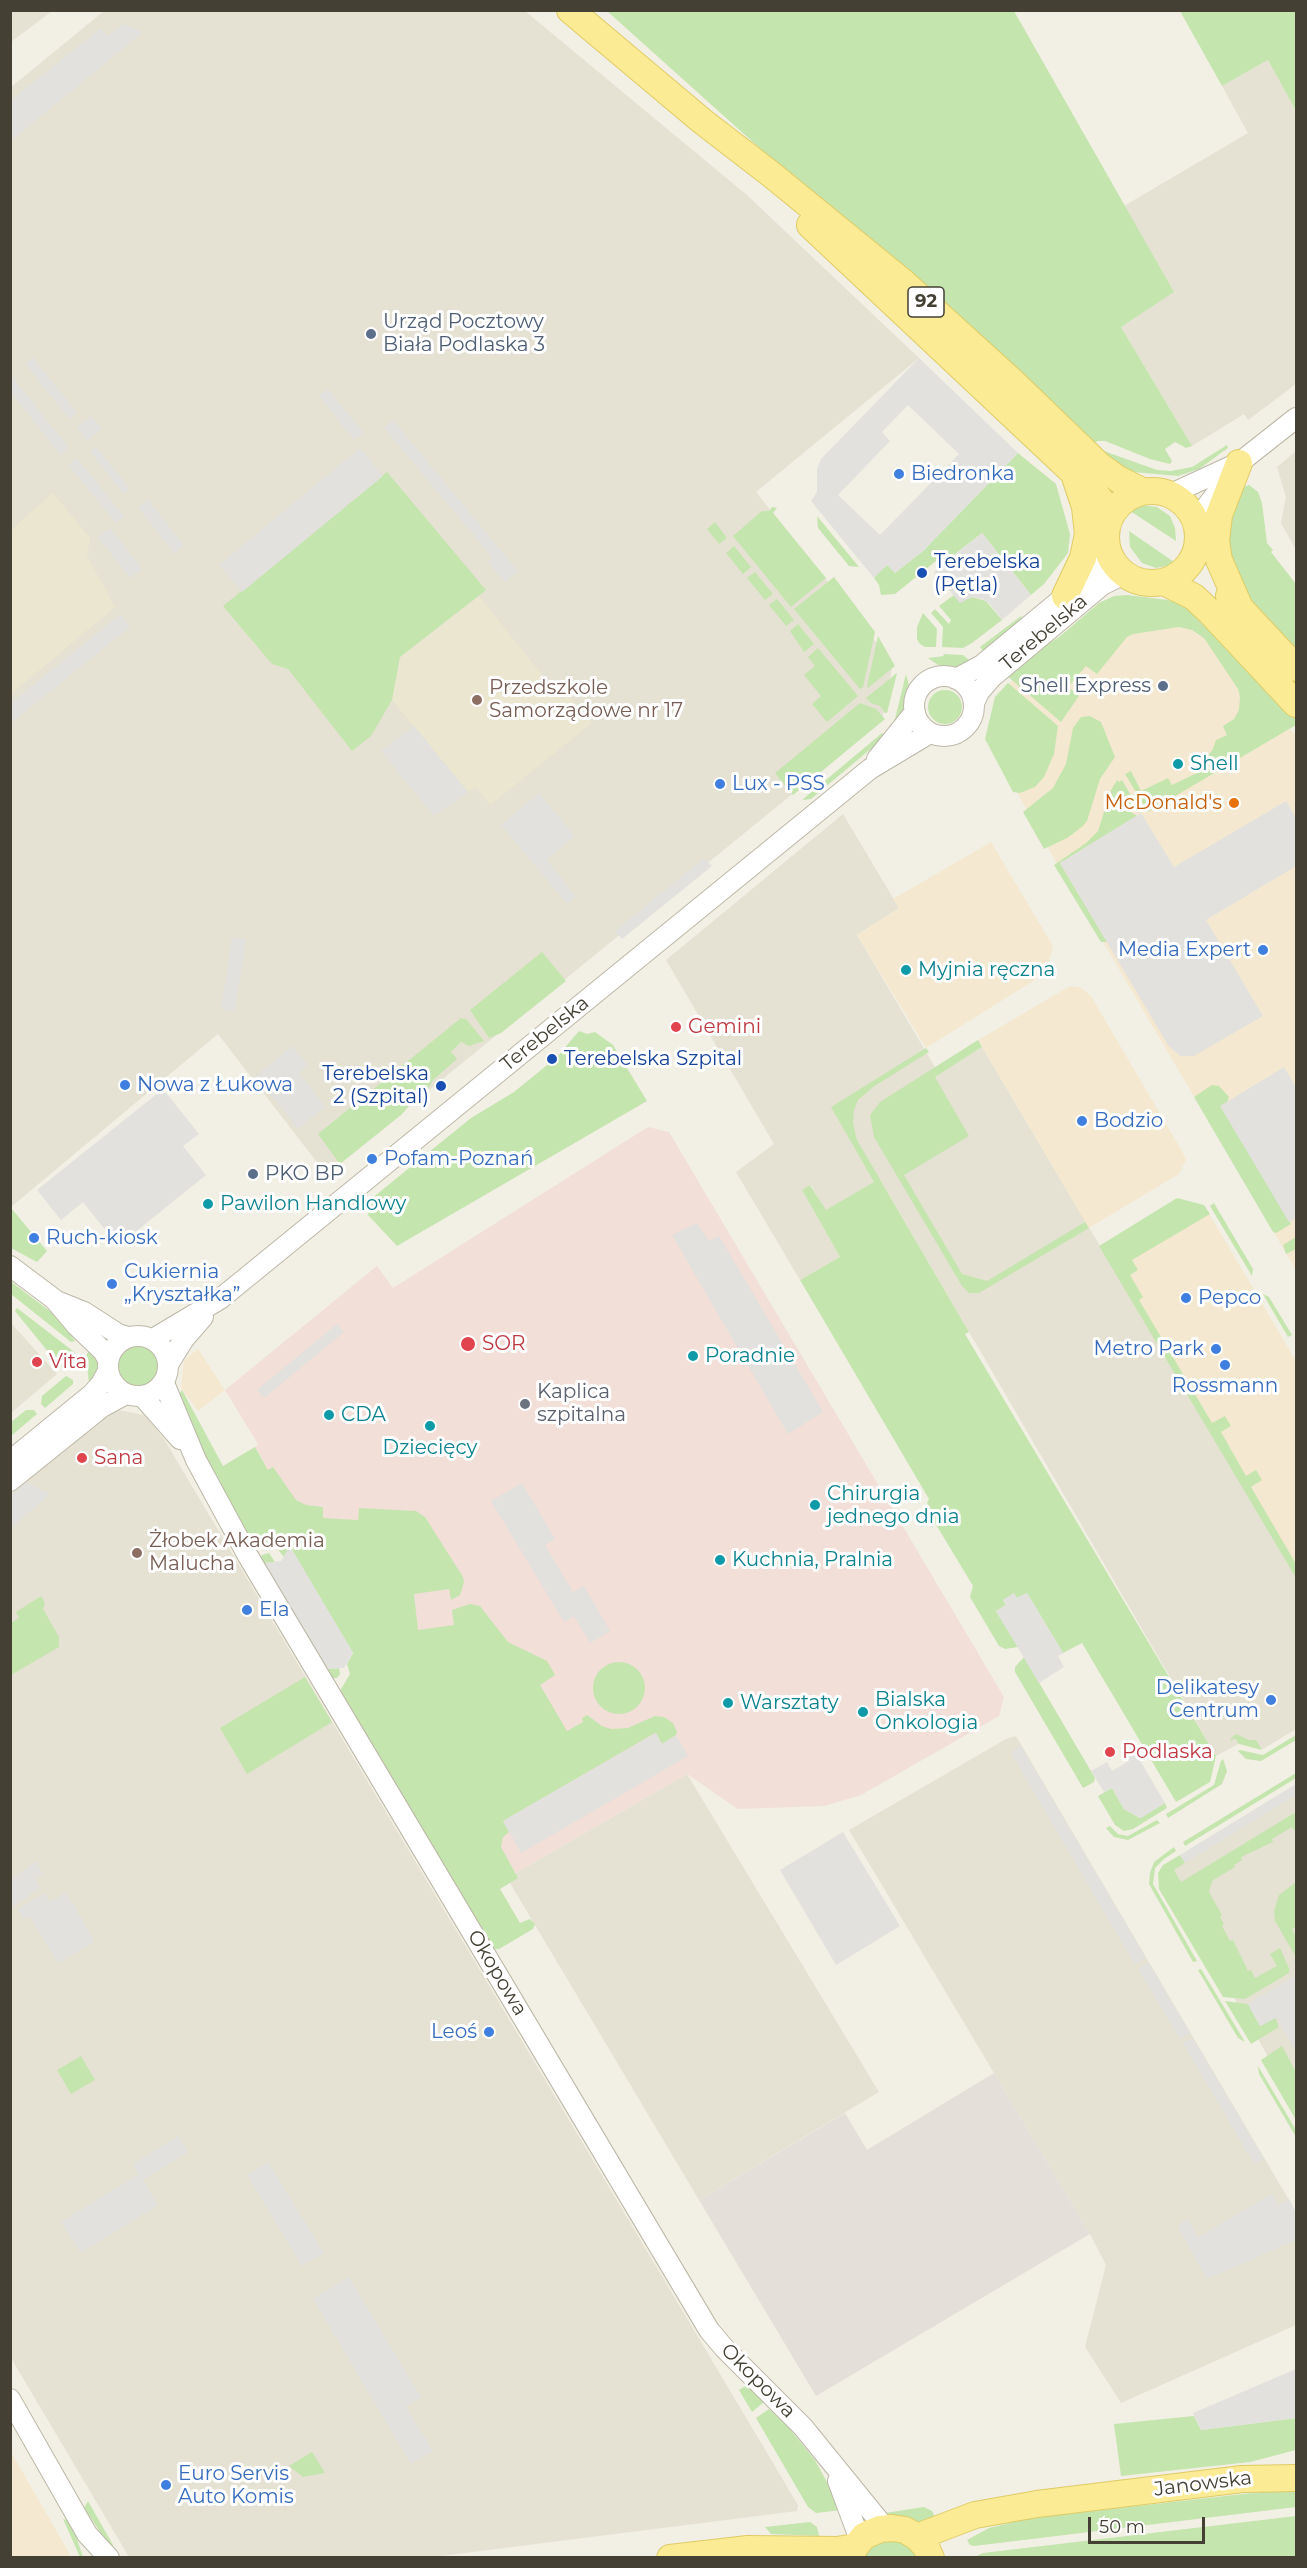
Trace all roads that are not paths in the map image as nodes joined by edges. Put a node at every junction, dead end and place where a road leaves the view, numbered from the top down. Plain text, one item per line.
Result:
1 (570, 10) edge
2 (702, 121) junction
3 (1296, 418) edge
4 (1239, 463) junction
5 (1074, 474) junction
6 (1142, 491) junction
7 (1171, 494) junction
8 (1112, 514) junction
9 (1195, 522) junction
10 (1195, 556) junction
11 (1117, 564) junction
12 (1166, 582) junction
13 (1065, 596) junction
14 (1240, 608) junction
15 (1296, 668) edge
16 (956, 679) junction
17 (974, 703) junction
18 (1296, 704) edge
19 (915, 712) junction
20 (930, 733) junction
21 (870, 769) junction
22 (10, 1266) edge
23 (54, 1299) junction
24 (220, 1299) junction
25 (129, 1337) junction
26 (153, 1339) junction
27 (169, 1363) junction
28 (108, 1365) junction
29 (164, 1383) junction
30 (134, 1395) junction
31 (196, 1460) junction
32 (10, 1461) edge
33 (10, 1481) edge
34 (10, 2399) edge
35 (830, 2462) junction
36 (1296, 2469) edge
37 (1264, 2477) junction
38 (1296, 2478) edge
39 (885, 2528) junction
40 (87, 2534) junction
41 (855, 2548) edge
42 (927, 2551) edge
43 (784, 2554) edge
44 (92, 2558) edge
45 (109, 2558) edge
46 (670, 2558) edge

1 - 2 main road, 92
2 - 5 main road, 92
2 - 6 main road, 92
3 - 4 street
4 - 7 street
4 - 9 street
4 - 14 main road
5 - 8 main road, 92
5 - 13 main road
6 - 7 main road, 92
6 - 8 main road
7 - 9 main road
8 - 11 main road
9 - 10 main road
10 - 12 main road
10 - 14 main road
11 - 12 main road
11 - 13 street, Terebelska
11 - 17 street, Terebelska
12 - 18 main road
13 - 16 street, Terebelska
14 - 15 main road
16 - 17 street
16 - 19 street
17 - 20 street
19 - 20 street
19 - 21 street, Terebelska
20 - 21 street, Terebelska
21 - 24 street, Terebelska
22 - 23 street
23 - 25 street
23 - 28 street
24 - 26 street, Terebelska
24 - 27 street, Terebelska
25 - 26 street
25 - 28 street
26 - 27 street
27 - 29 street
28 - 30 street
28 - 32 street
29 - 30 street
29 - 31 street, Okopowa
30 - 31 street, Okopowa
30 - 33 street
31 - 35 street, Okopowa
34 - 40 street
35 - 39 street, Okopowa
35 - 41 street, Okopowa
36 - 37 main road, Janowska
37 - 38 main road, Janowska
37 - 42 main road, Janowska
39 - 41 main road
39 - 42 main road
40 - 44 street
40 - 45 street
41 - 43 main road
43 - 46 main road

